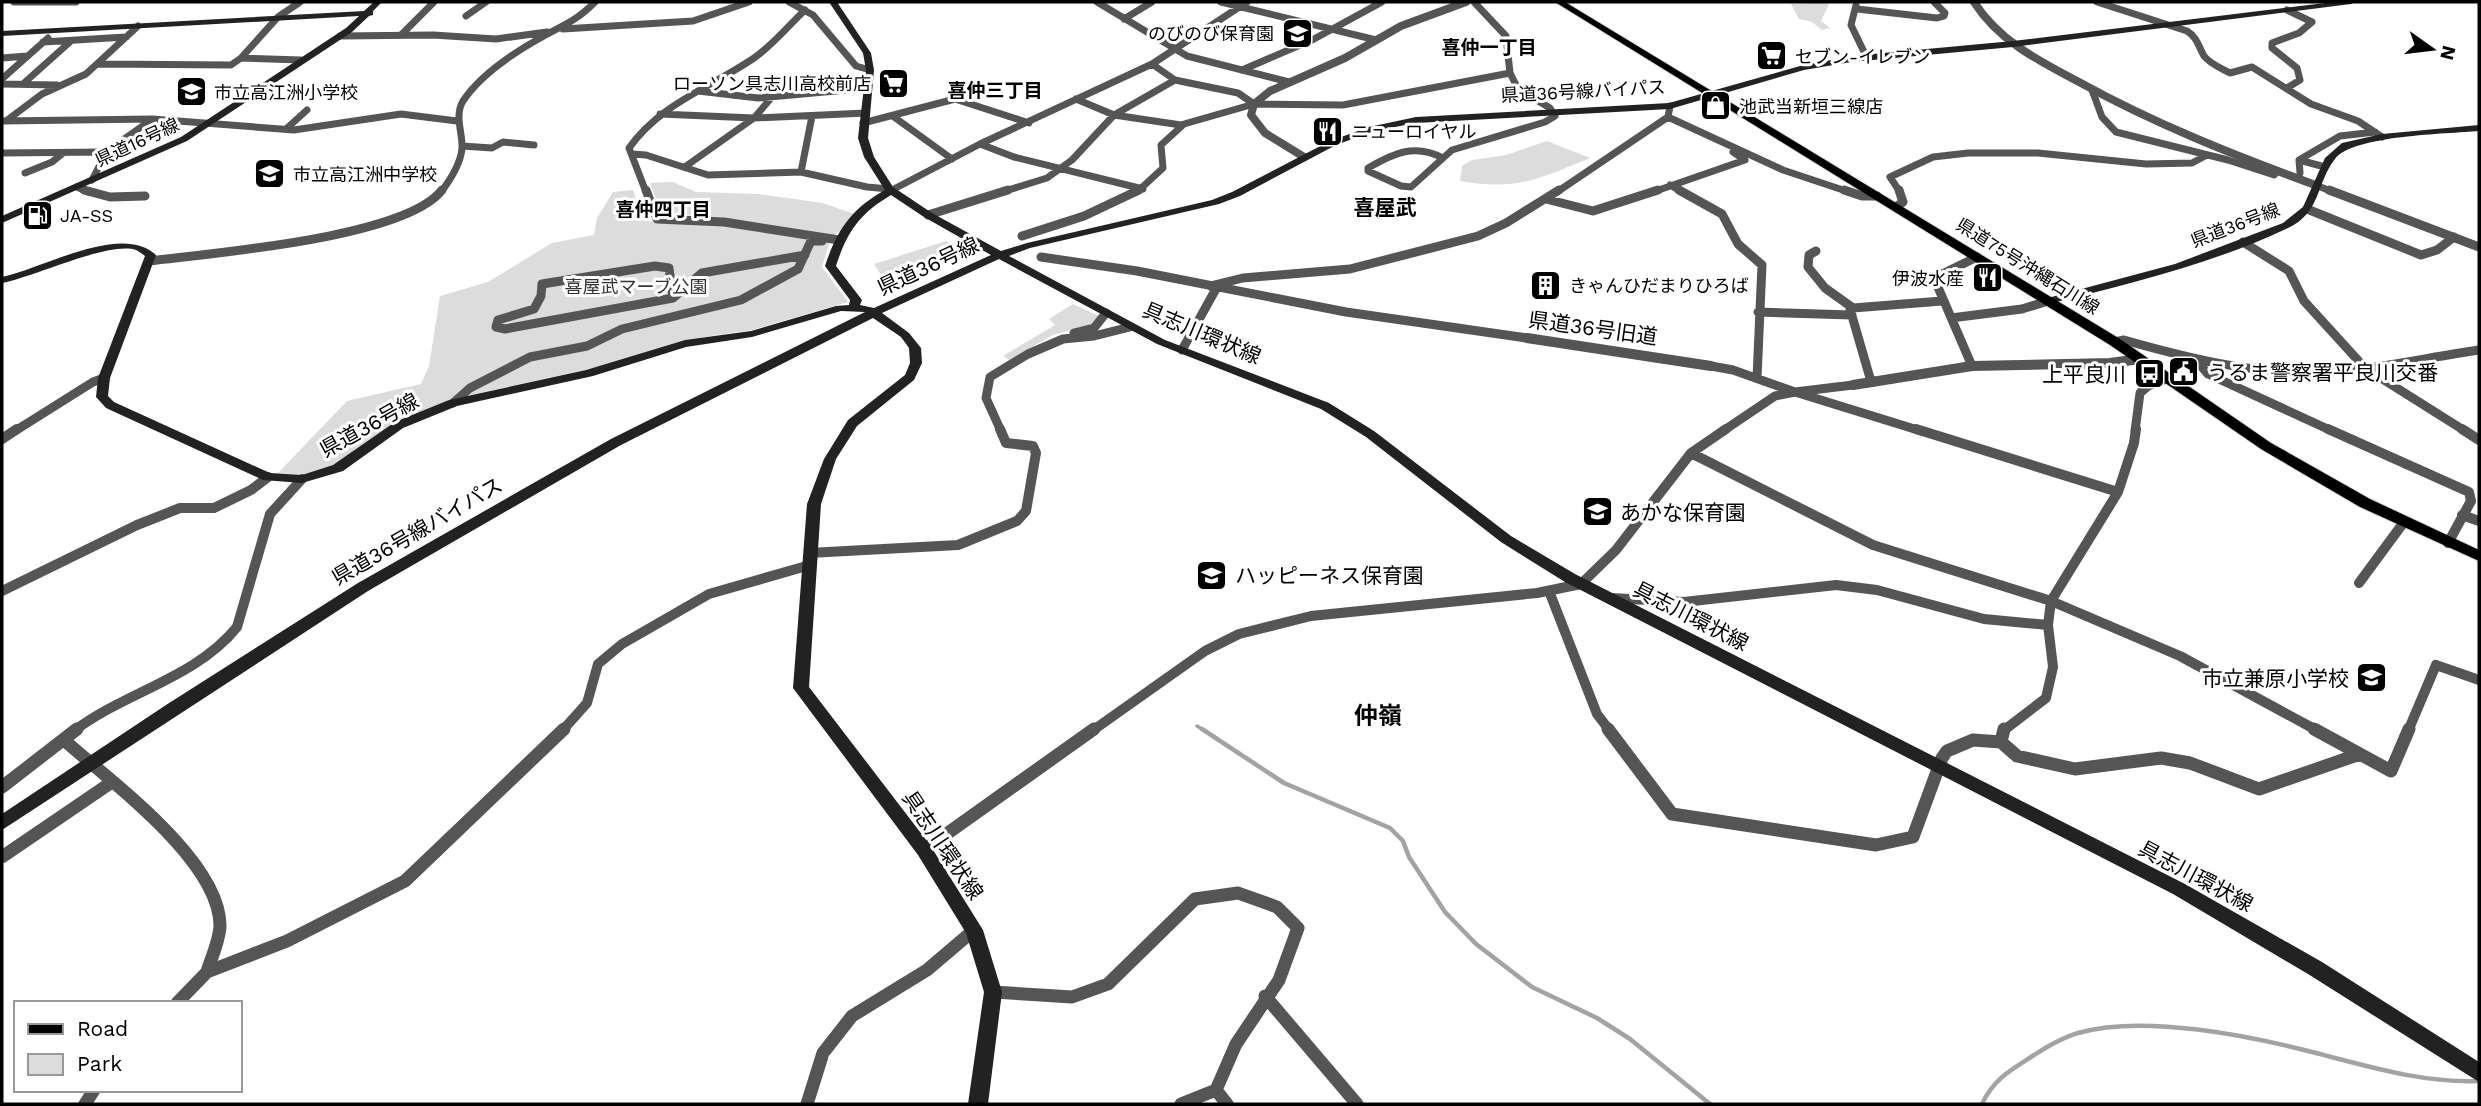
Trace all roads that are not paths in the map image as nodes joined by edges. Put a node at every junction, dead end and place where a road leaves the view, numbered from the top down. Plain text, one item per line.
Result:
1 (14, 2) edge
2 (76, 2) edge
3 (300, 2) edge
4 (378, 2) edge
5 (434, 2) edge
6 (486, 2) edge
7 (595, 2) edge
8 (749, 2) edge
9 (789, 2) edge
10 (833, 2) edge
11 (1097, 2) edge
12 (1152, 2) edge
13 (1221, 2) edge
14 (1382, 2) edge
15 (1466, 2) edge
16 (1474, 2) edge
17 (1559, 2) edge
18 (1934, 2) edge
19 (1974, 2) edge
20 (2098, 2) edge
21 (2351, 2) edge
22 (1244, 4) edge
23 (1856, 5) edge
24 (804, 9) junction
25 (2287, 10) junction
26 (370, 13) junction
27 (466, 16) dead end
28 (278, 17) junction
29 (1124, 19) junction
30 (2168, 25) junction
31 (138, 26) junction
32 (59, 30) junction
33 (1335, 30) junction
34 (554, 31) junction
35 (2, 33) edge
36 (340, 36) junction
37 (401, 36) junction
38 (126, 37) junction
39 (1376, 40) junction
40 (71, 41) junction
41 (43, 42) junction
42 (2013, 44) junction
43 (1177, 50) junction
44 (27, 57) junction
45 (2, 58) edge
46 (241, 58) junction
47 (1867, 58) junction
48 (301, 60) junction
49 (98, 64) junction
50 (1152, 64) junction
51 (870, 70) junction
52 (1242, 70) junction
53 (1510, 73) junction
54 (1175, 80) junction
55 (2, 82) edge
56 (1289, 82) junction
57 (24, 83) junction
58 (57, 85) junction
59 (868, 88) junction
60 (2287, 88) junction
61 (2092, 90) junction
62 (698, 91) junction
63 (1712, 95) junction
64 (772, 97) junction
65 (1076, 99) junction
66 (1254, 104) junction
67 (307, 110) dead end
68 (1669, 111) junction
69 (1555, 113) junction
70 (660, 114) junction
71 (1114, 115) junction
72 (812, 116) junction
73 (894, 117) junction
74 (754, 118) junction
75 (865, 118) junction
76 (152, 119) junction
77 (4, 121) edge
78 (457, 121) junction
79 (207, 123) junction
80 (1029, 123) junction
81 (1181, 125) junction
82 (2479, 128) edge
83 (285, 130) junction
84 (2378, 135) junction
85 (980, 144) junction
86 (534, 145) dead end
87 (462, 146) junction
88 (1738, 150) junction
89 (104, 152) junction
90 (2, 153) edge
91 (63, 153) junction
92 (632, 155) junction
93 (2207, 155) junction
94 (1304, 158) junction
95 (1443, 158) junction
96 (952, 159) junction
97 (2299, 160) junction
98 (686, 166) junction
99 (2325, 167) junction
100 (1061, 169) junction
101 (801, 172) junction
102 (2277, 172) junction
103 (25, 173) dead end
104 (2300, 173) dead end
105 (92, 180) junction
106 (1670, 185) junction
107 (2318, 186) junction
108 (76, 187) junction
109 (1143, 188) junction
110 (890, 189) junction
111 (145, 196) dead end
112 (1877, 196) junction
113 (1546, 199) junction
114 (1896, 207) junction
115 (2307, 209) junction
116 (928, 215) junction
117 (2, 220) edge
118 (1022, 236) dead end
119 (2454, 237) junction
120 (839, 240) junction
121 (2243, 242) junction
122 (2479, 247) edge
123 (1816, 251) dead end
124 (999, 254) junction
125 (805, 255) junction
126 (1041, 257) dead end
127 (1978, 257) junction
128 (149, 261) junction
129 (2, 280) edge
130 (1214, 286) junction
131 (673, 298) junction
132 (1942, 301) junction
133 (2048, 301) junction
134 (855, 307) junction
135 (874, 312) junction
136 (1758, 312) junction
137 (1852, 312) junction
138 (1106, 313) junction
139 (1951, 318) junction
140 (1130, 327) junction
141 (1527, 338) joint
142 (2115, 342) junction
143 (1051, 344) junction
144 (2479, 349) edge
145 (1182, 350) junction
146 (2140, 359) junction
147 (2196, 360) junction
148 (1711, 366) joint
149 (1972, 366) junction
150 (2365, 368) junction
151 (1757, 377) junction
152 (2168, 378) junction
153 (103, 379) junction
154 (1874, 382) junction
155 (1853, 385) joint
156 (1795, 392) junction
157 (453, 403) junction
158 (2, 439) edge
159 (2479, 440) edge
160 (1691, 453) junction
161 (268, 477) junction
162 (302, 480) junction
163 (2118, 492) junction
164 (2462, 515) junction
165 (2479, 521) edge
166 (2404, 522) junction
167 (2448, 542) junction
168 (2479, 556) edge
169 (809, 559) junction
170 (2359, 583) dead end
171 (1581, 584) junction
172 (1549, 590) junction
173 (2, 592) edge
174 (1609, 598) junction
175 (2051, 601) junction
176 (2048, 625) junction
177 (2479, 680) edge
178 (64, 740) junction
179 (2001, 742) junction
180 (2360, 754) junction
181 (92, 762) junction
182 (1938, 766) junction
183 (112, 782) junction
184 (2, 787) edge
185 (2, 823) edge
186 (924, 850) junction
187 (2, 857) edge
188 (974, 930) junction
189 (207, 972) junction
190 (993, 992) junction
191 (1265, 996) junction
192 (179, 1001) edge
193 (2479, 1073) edge
194 (1216, 1090) junction
195 (807, 1104) edge
196 (978, 1104) edge
197 (1181, 1104) edge
198 (1227, 1104) edge
199 (1357, 1104) edge

1 - 2 street
3 - 28 street
4 - 26 main road, 県道16号線
5 - 37 street
6 - 27 street
7 - 34 street
8 - 34 street
9 - 24 street
10 - 51 main road, 具志川環状線
11 - 29 street
12 - 29 street
13 - 22 street
14 - 33 street
15 - 39 street
16 - 53 street
17 - 63 main road, 県道75号沖縄石川線
18 - 23 street
19 - 42 street
20 - 30 street
21 - 25 main road, 県道36号線バイパス
22 - 33 street
22 - 43 street
23 - 47 street
24 - 51 street
24 - 62 street
25 - 30 main road, 県道36号線バイパス
25 - 60 street
26 - 28 main road
26 - 36 main road, 県道16号線
28 - 31 main road
28 - 46 street
29 - 43 street
30 - 42 main road, 県道36号線バイパス
30 - 60 street
31 - 32 main road
31 - 38 street
32 - 35 main road
32 - 41 street
33 - 39 street
33 - 52 street
34 - 37 street
34 - 78 street
36 - 37 street
36 - 48 main road, 県道16号線
38 - 40 street
38 - 49 street
39 - 56 street
40 - 41 street
40 - 57 street
41 - 44 street
42 - 47 main road, 県道36号線バイパス
42 - 61 street
43 - 50 street
43 - 52 street
44 - 45 street
44 - 55 street
46 - 48 street
46 - 49 street
47 - 63 main road, 県道36号線バイパス
48 - 79 main road, 県道16号線
49 - 58 street
50 - 54 street
50 - 65 street
51 - 59 main road, 具志川環状線
52 - 56 street
53 - 66 street
53 - 69 street
54 - 66 street
54 - 71 street
55 - 57 street
56 - 66 street
57 - 58 street
58 - 77 street
59 - 64 street
59 - 75 main road, 具志川環状線
60 - 84 street
61 - 93 street
61 - 102 street
62 - 64 street
62 - 70 street
63 - 68 main road, 県道36号線バイパス
63 - 112 main road, 県道75号沖縄石川線
64 - 74 street
65 - 71 street
65 - 80 street
66 - 81 street
66 - 94 street
67 - 83 street
68 - 69 main road, 県道36号線バイパス
68 - 88 street
68 - 113 street
69 - 94 main road, 県道36号線バイパス
69 - 95 street
70 - 74 street
70 - 92 street
71 - 81 street
71 - 100 street
72 - 74 street
72 - 75 street
72 - 101 street
73 - 75 street
73 - 80 street
73 - 96 street
74 - 98 street
75 - 110 main road, 具志川環状線
76 - 77 street
76 - 79 street
76 - 89 street
78 - 83 street
78 - 87 street
79 - 83 street
79 - 105 main road, 県道16号線
80 - 85 street
81 - 109 street
82 - 84 main road, 県道36号線
84 - 97 street
84 - 99 main road, 県道36号線
85 - 96 street
85 - 100 street
86 - 87 street
87 - 128 street
88 - 106 street
88 - 112 street
89 - 91 street
89 - 105 street
90 - 91 street
91 - 103 street
92 - 98 street
92 - 120 street
93 - 102 street
93 - 114 street
94 - 124 main road, 県道36号線バイパス
95 - 95 street
96 - 110 street
97 - 99 street
97 - 104 street
98 - 101 street
99 - 107 main road, 県道36号線
100 - 109 street
100 - 116 street
101 - 110 street
102 - 107 street
105 - 108 main road, 県道16号線
106 - 113 street
106 - 136 street
107 - 115 main road, 県道36号線
107 - 119 street
108 - 111 street
108 - 117 main road, 県道16号線
109 - 118 street
110 - 116 main road, 具志川環状線
110 - 120 main road
112 - 114 main road, 県道75号沖縄石川線
113 - 130 street
114 - 127 main road, 県道75号沖縄石川線
115 - 119 street
115 - 121 main road, 県道36号線
116 - 124 main road, 具志川環状線
119 - 122 street
120 - 125 street
120 - 134 main road
121 - 133 main road, 県道36号線
121 - 150 street
123 - 137 street
124 - 135 main road, 県道36号線
124 - 138 main road, 具志川環状線
125 - 131 street
125 - 157 street
126 - 130 street, 県道36号旧道
127 - 132 street
127 - 133 main road, 県道75号沖縄石川線
128 - 129 main road
128 - 153 main road
130 - 141 street, 県道36号旧道
130 - 145 street
131 - 131 street
132 - 137 street
132 - 139 street
133 - 139 street
133 - 142 main road, 県道75号沖縄石川線
134 - 135 main road, 県道36号線
134 - 157 main road, 県道36号線
135 - 169 main road, 具志川環状線
135 - 181 main road, 県道36号線バイパス
136 - 137 street
136 - 151 street
137 - 154 street
138 - 140 main road, 具志川環状線
138 - 143 street
139 - 149 street
140 - 143 street
140 - 145 main road, 具志川環状線
141 - 148 street, 県道36号旧道
142 - 146 main road, 県道75号沖縄石川線
142 - 147 street
143 - 169 street
144 - 150 street
145 - 171 main road, 具志川環状線
146 - 149 street, 県道36号旧道
146 - 152 main road, 県道75号沖縄石川線
147 - 150 street
147 - 164 street
148 - 151 street, 県道36号旧道
149 - 154 street, 県道36号旧道
150 - 159 street
151 - 156 street, 県道36号旧道
152 - 163 street
152 - 166 main road, 県道75号沖縄石川線
153 - 158 street
153 - 161 main road, 県道36号線
154 - 155 street, 県道36号旧道
155 - 156 street, 県道36号旧道
156 - 160 street
156 - 163 street
157 - 162 main road, 県道36号線
160 - 171 street
160 - 175 street
161 - 162 main road, 県道36号線
161 - 173 street
162 - 178 street
163 - 175 street
164 - 165 street
164 - 167 street
166 - 167 main road, 県道75号沖縄石川線
166 - 170 street
167 - 168 main road, 県道75号沖縄石川線
169 - 186 main road, 具志川環状線
169 - 189 street
171 - 172 street
171 - 174 main road, 具志川環状線
172 - 182 street
172 - 186 street
174 - 176 street
174 - 182 main road, 具志川環状線
175 - 176 street
175 - 180 street
176 - 179 street
177 - 180 street
178 - 181 street
178 - 184 street
179 - 180 street
179 - 182 street
181 - 183 street
181 - 185 main road, 県道36号線バイパス
182 - 193 main road, 具志川環状線
183 - 187 street
183 - 189 street
186 - 188 main road, 具志川環状線
188 - 190 main road, 具志川環状線
188 - 195 street
189 - 192 street
190 - 191 street
190 - 196 main road, 具志川環状線
191 - 194 street
191 - 199 street
194 - 197 street
194 - 198 street

